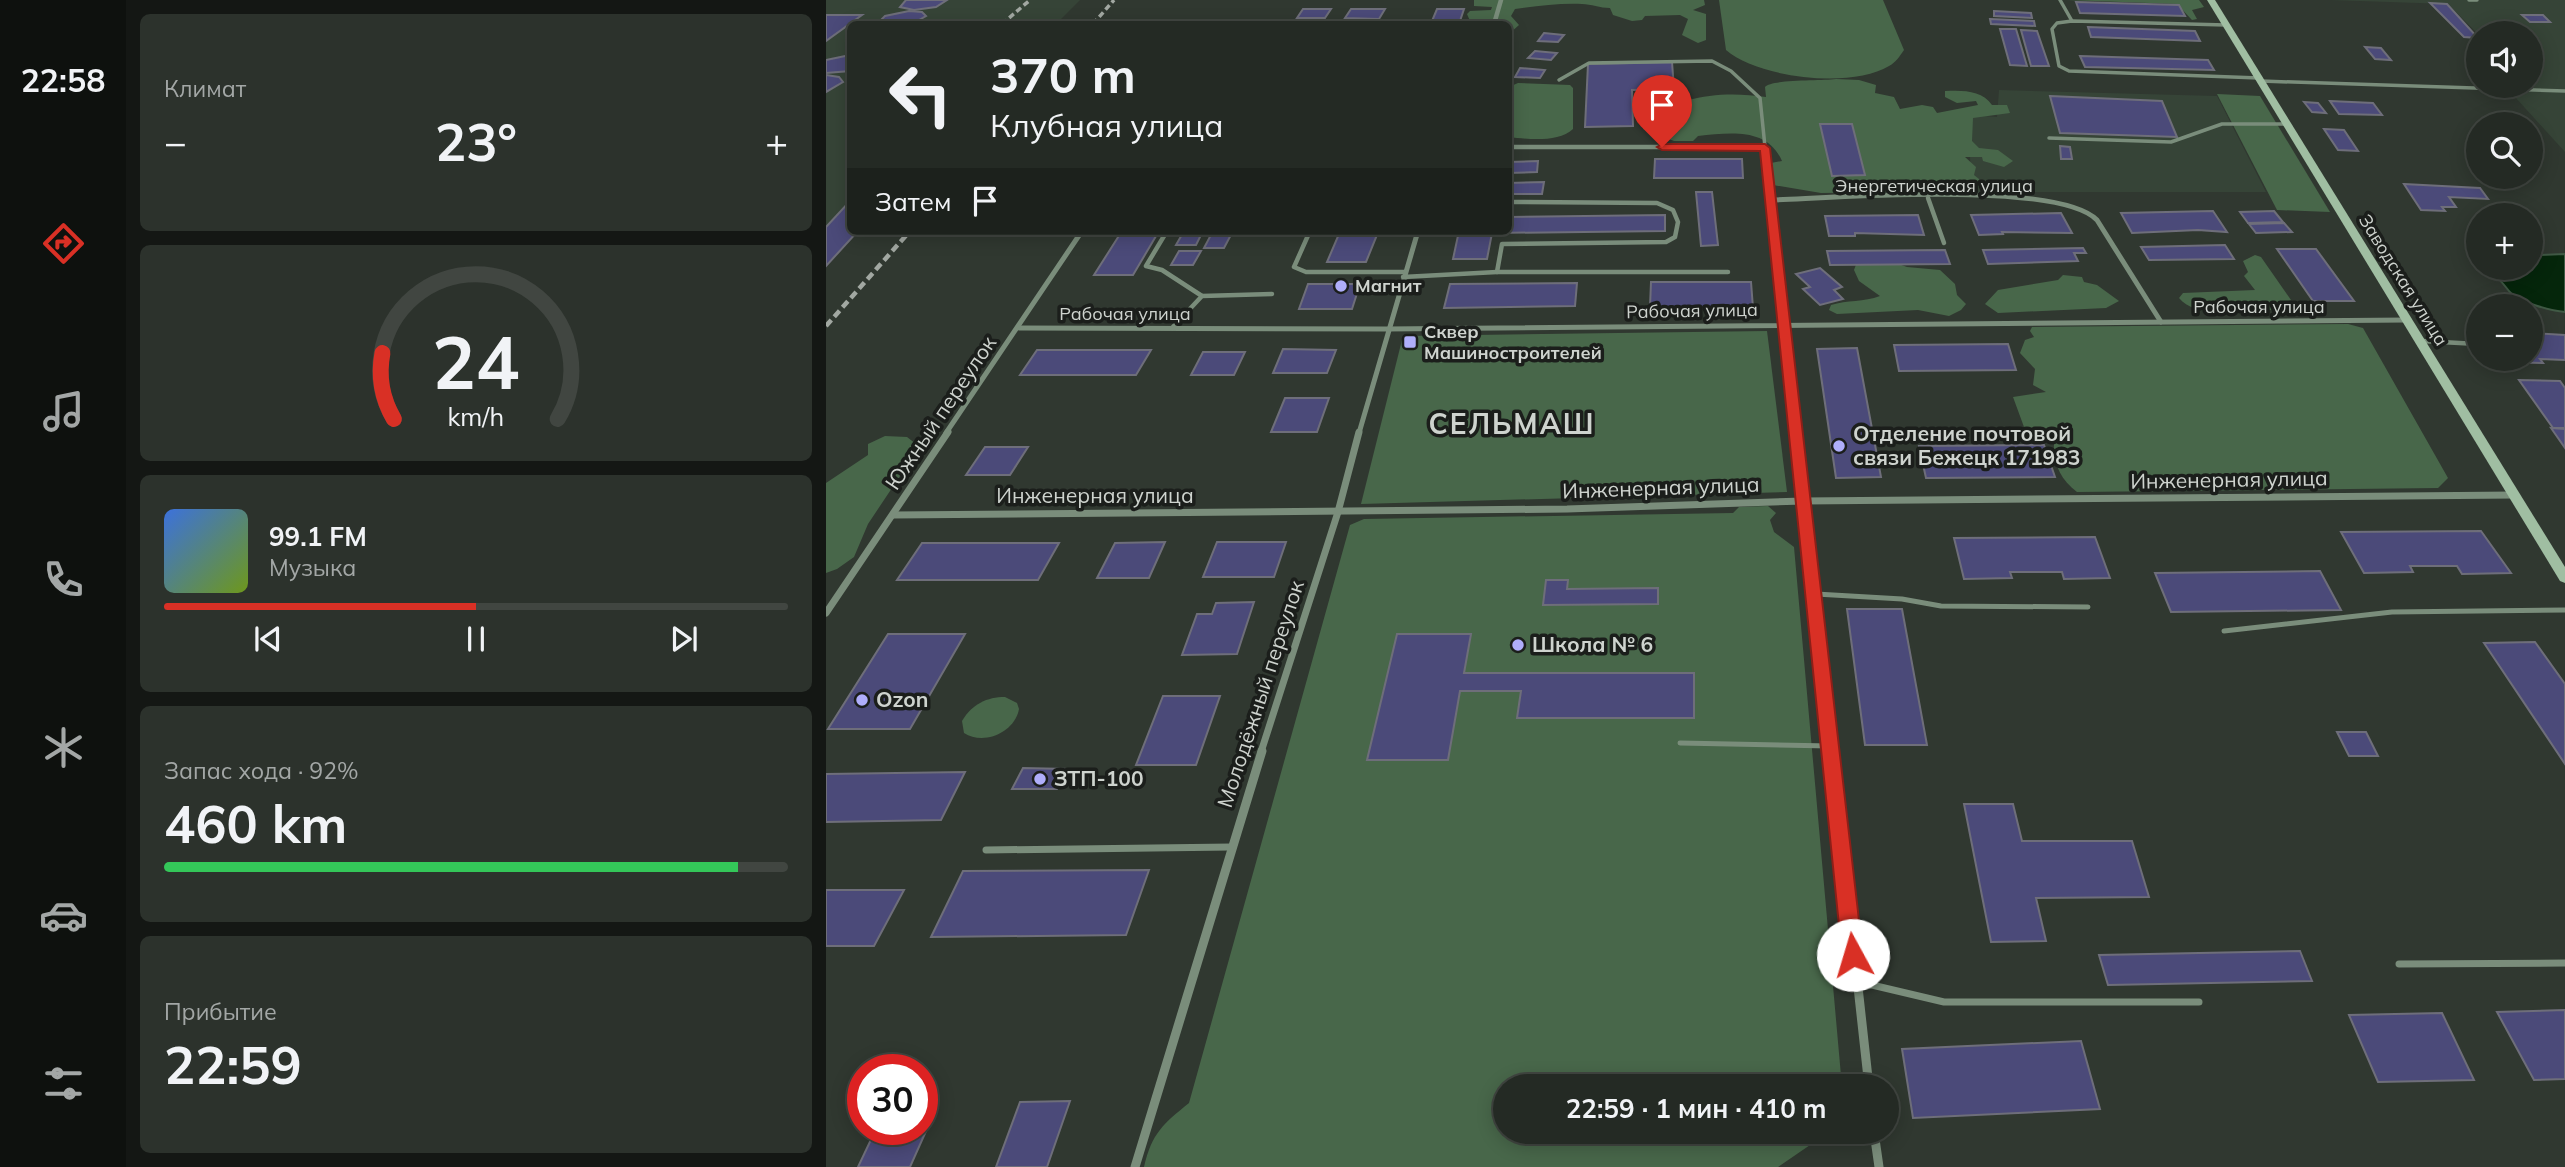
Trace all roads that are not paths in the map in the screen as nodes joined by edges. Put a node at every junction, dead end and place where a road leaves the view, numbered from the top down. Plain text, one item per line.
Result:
1 (1501, 0) edge
2 (2060, 0) edge
3 (2211, 0) edge
4 (2469, 0) edge
5 (2477, 0) edge
6 (1495, 21) edge
7 (2071, 21) junction
8 (2226, 25) junction
9 (1559, 80) dead end
10 (2260, 80) junction
11 (2565, 90) edge
12 (2286, 124) junction
13 (2049, 138) dead end
14 (1512, 147) edge
15 (1765, 148) junction
16 (1928, 198) junction
17 (1772, 200) junction
18 (1512, 202) edge
19 (1079, 235) edge
20 (1165, 235) edge
21 (1308, 235) edge
22 (1417, 235) edge
23 (1944, 243) dead end
24 (1497, 272) junction
25 (1728, 272) dead end
26 (1404, 275) junction
27 (1272, 293) dead end
28 (1202, 296) junction
29 (2407, 320) junction
30 (2161, 322) junction
31 (1783, 324) junction
32 (1019, 328) junction
33 (1172, 328) junction
34 (1387, 329) junction
35 (2420, 341) junction
36 (2466, 343) edge
37 (2514, 495) junction
38 (1803, 501) junction
39 (1338, 512) junction
40 (893, 515) junction
41 (2565, 578) edge
42 (1816, 594) junction
43 (2088, 607) dead end
44 (2565, 610) edge
45 (826, 612) edge
46 (2224, 631) dead end
47 (1680, 743) dead end
48 (1831, 746) junction
49 (1231, 847) junction
50 (986, 850) dead end
51 (2565, 963) edge
52 (2399, 964) dead end
53 (1855, 981) junction
54 (2199, 1002) dead end
55 (1867, 1074) edge
56 (1876, 1144) edge
57 (1135, 1167) edge
58 (1879, 1167) edge

1 - 6 street
2 - 7 lane
3 - 8 street, Заводская улица
4 - 5 lane
7 - 8 lane
7 - 10 lane
8 - 10 street, Заводская улица
9 - 15 lane
10 - 11 lane
10 - 12 street, Заводская улица
12 - 13 lane
12 - 29 street, Заводская улица
14 - 15 street
15 - 17 street
16 - 17 street, Энергетическая улица
16 - 23 lane
16 - 30 street, Энергетическая улица
17 - 31 street
18 - 24 lane
19 - 32 street, Южный переулок
20 - 28 lane
21 - 26 lane
22 - 26 street, Молодёжный переулок
24 - 25 lane
24 - 26 lane
26 - 34 street, Молодёжный переулок
27 - 28 lane
28 - 33 lane
29 - 30 street, Рабочая улица
29 - 35 street, Заводская улица
30 - 31 street, Рабочая улица
31 - 34 street, Рабочая улица
31 - 38 street
32 - 33 street, Рабочая улица
32 - 40 street, Южный переулок
33 - 34 street, Рабочая улица
34 - 39 street, Молодёжный переулок
35 - 36 lane
35 - 37 street, Заводская улица
37 - 38 street, Инженерная улица
37 - 41 street, Заводская улица
38 - 39 street, Инженерная улица
38 - 42 street
39 - 40 street, Инженерная улица
39 - 49 street, Молодёжный переулок
40 - 45 street, Южный переулок
42 - 43 lane
42 - 48 street
44 - 46 lane
47 - 48 lane
48 - 53 street
49 - 50 lane
49 - 57 street, Молодёжный переулок
51 - 52 lane
53 - 54 lane
53 - 55 street
56 - 58 street

